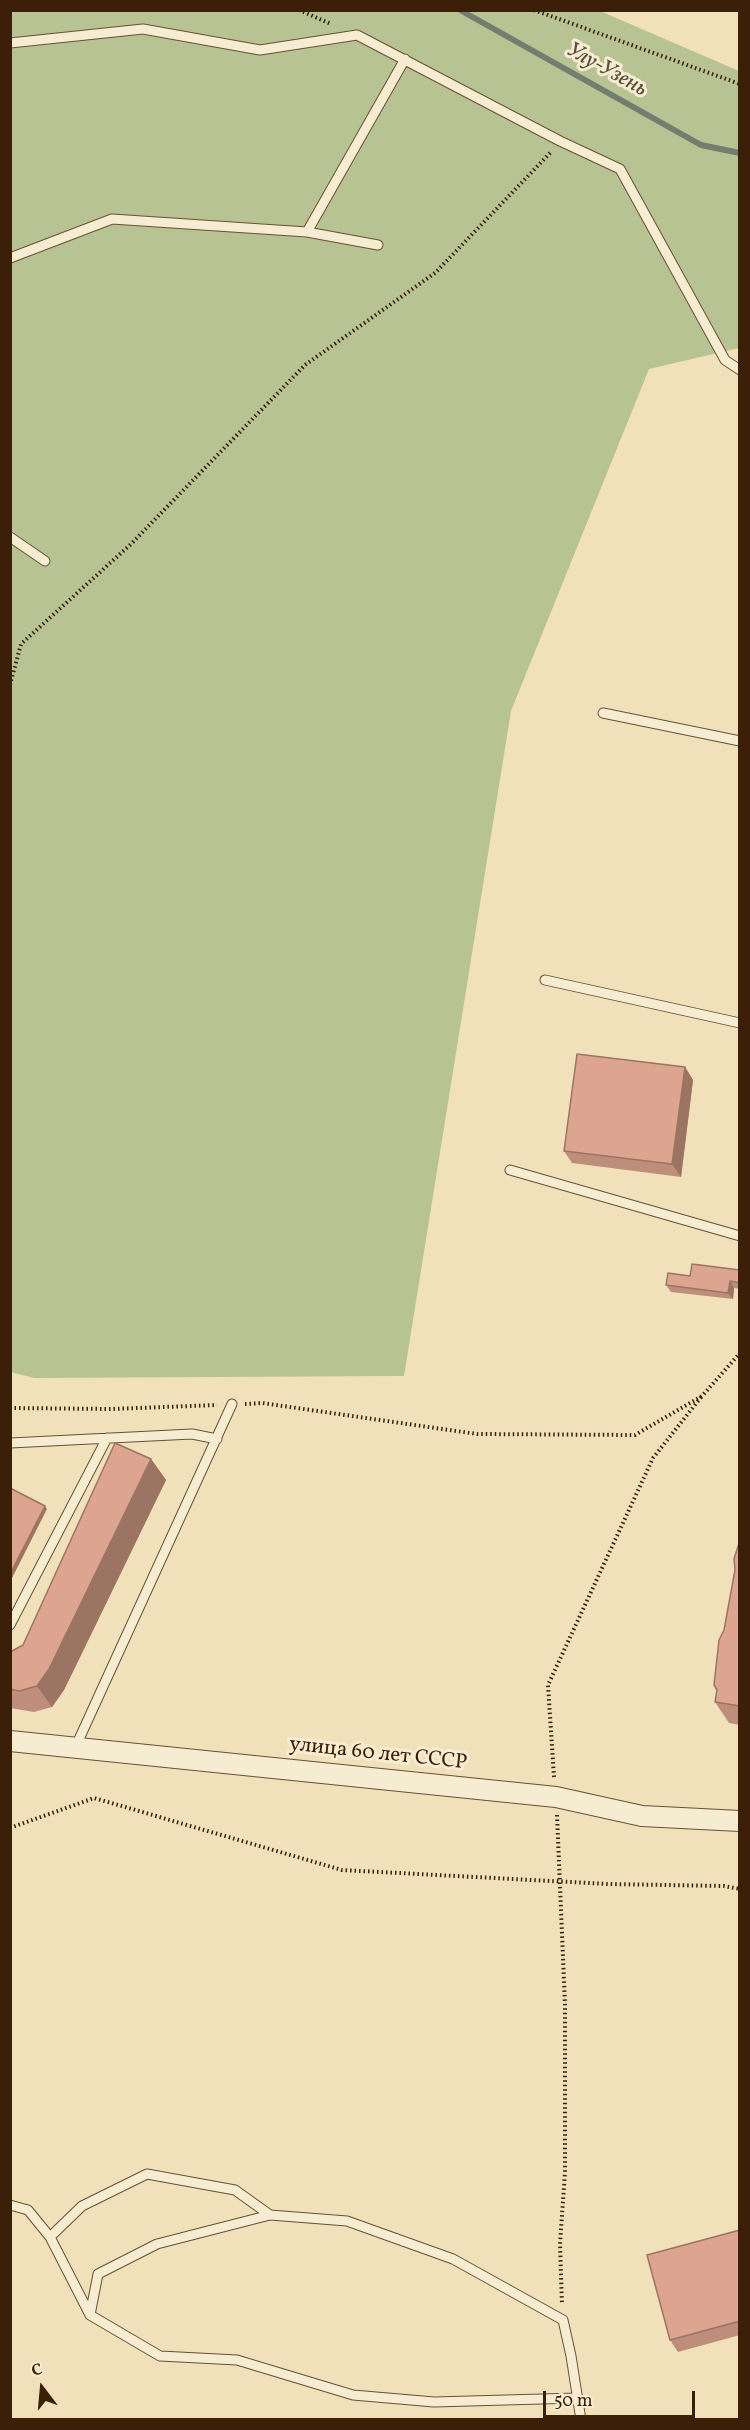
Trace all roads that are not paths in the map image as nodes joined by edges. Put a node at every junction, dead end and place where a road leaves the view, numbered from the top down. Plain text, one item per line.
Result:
1 (10, 43) edge
2 (405, 59) junction
3 (307, 232) junction
4 (378, 245) dead end
5 (10, 258) edge
6 (740, 370) edge
7 (10, 537) edge
8 (45, 561) dead end
9 (603, 713) dead end
10 (740, 741) edge
11 (545, 980) dead end
12 (740, 1023) edge
13 (510, 1170) dead end
14 (740, 1236) edge
15 (232, 1404) dead end
16 (107, 1438) junction
17 (217, 1439) junction
18 (10, 1443) edge
19 (10, 1625) edge
20 (10, 1741) edge
21 (75, 1748) junction
22 (740, 1821) edge
23 (10, 2205) edge
24 (270, 2215) junction
25 (50, 2237) junction
26 (90, 2315) junction
27 (577, 2398) junction
28 (581, 2420) edge

1 - 2 lane
2 - 3 lane
2 - 6 lane
3 - 4 lane
3 - 5 lane
7 - 8 lane
9 - 10 lane
11 - 12 lane
13 - 14 lane
15 - 17 lane
16 - 17 lane
16 - 18 lane
16 - 19 lane
17 - 21 lane
20 - 21 street, улица 60 лет СССР
21 - 22 street, улица 60 лет СССР
23 - 25 lane
24 - 25 lane
24 - 26 lane
24 - 27 lane
25 - 26 lane
26 - 27 lane
27 - 28 lane

